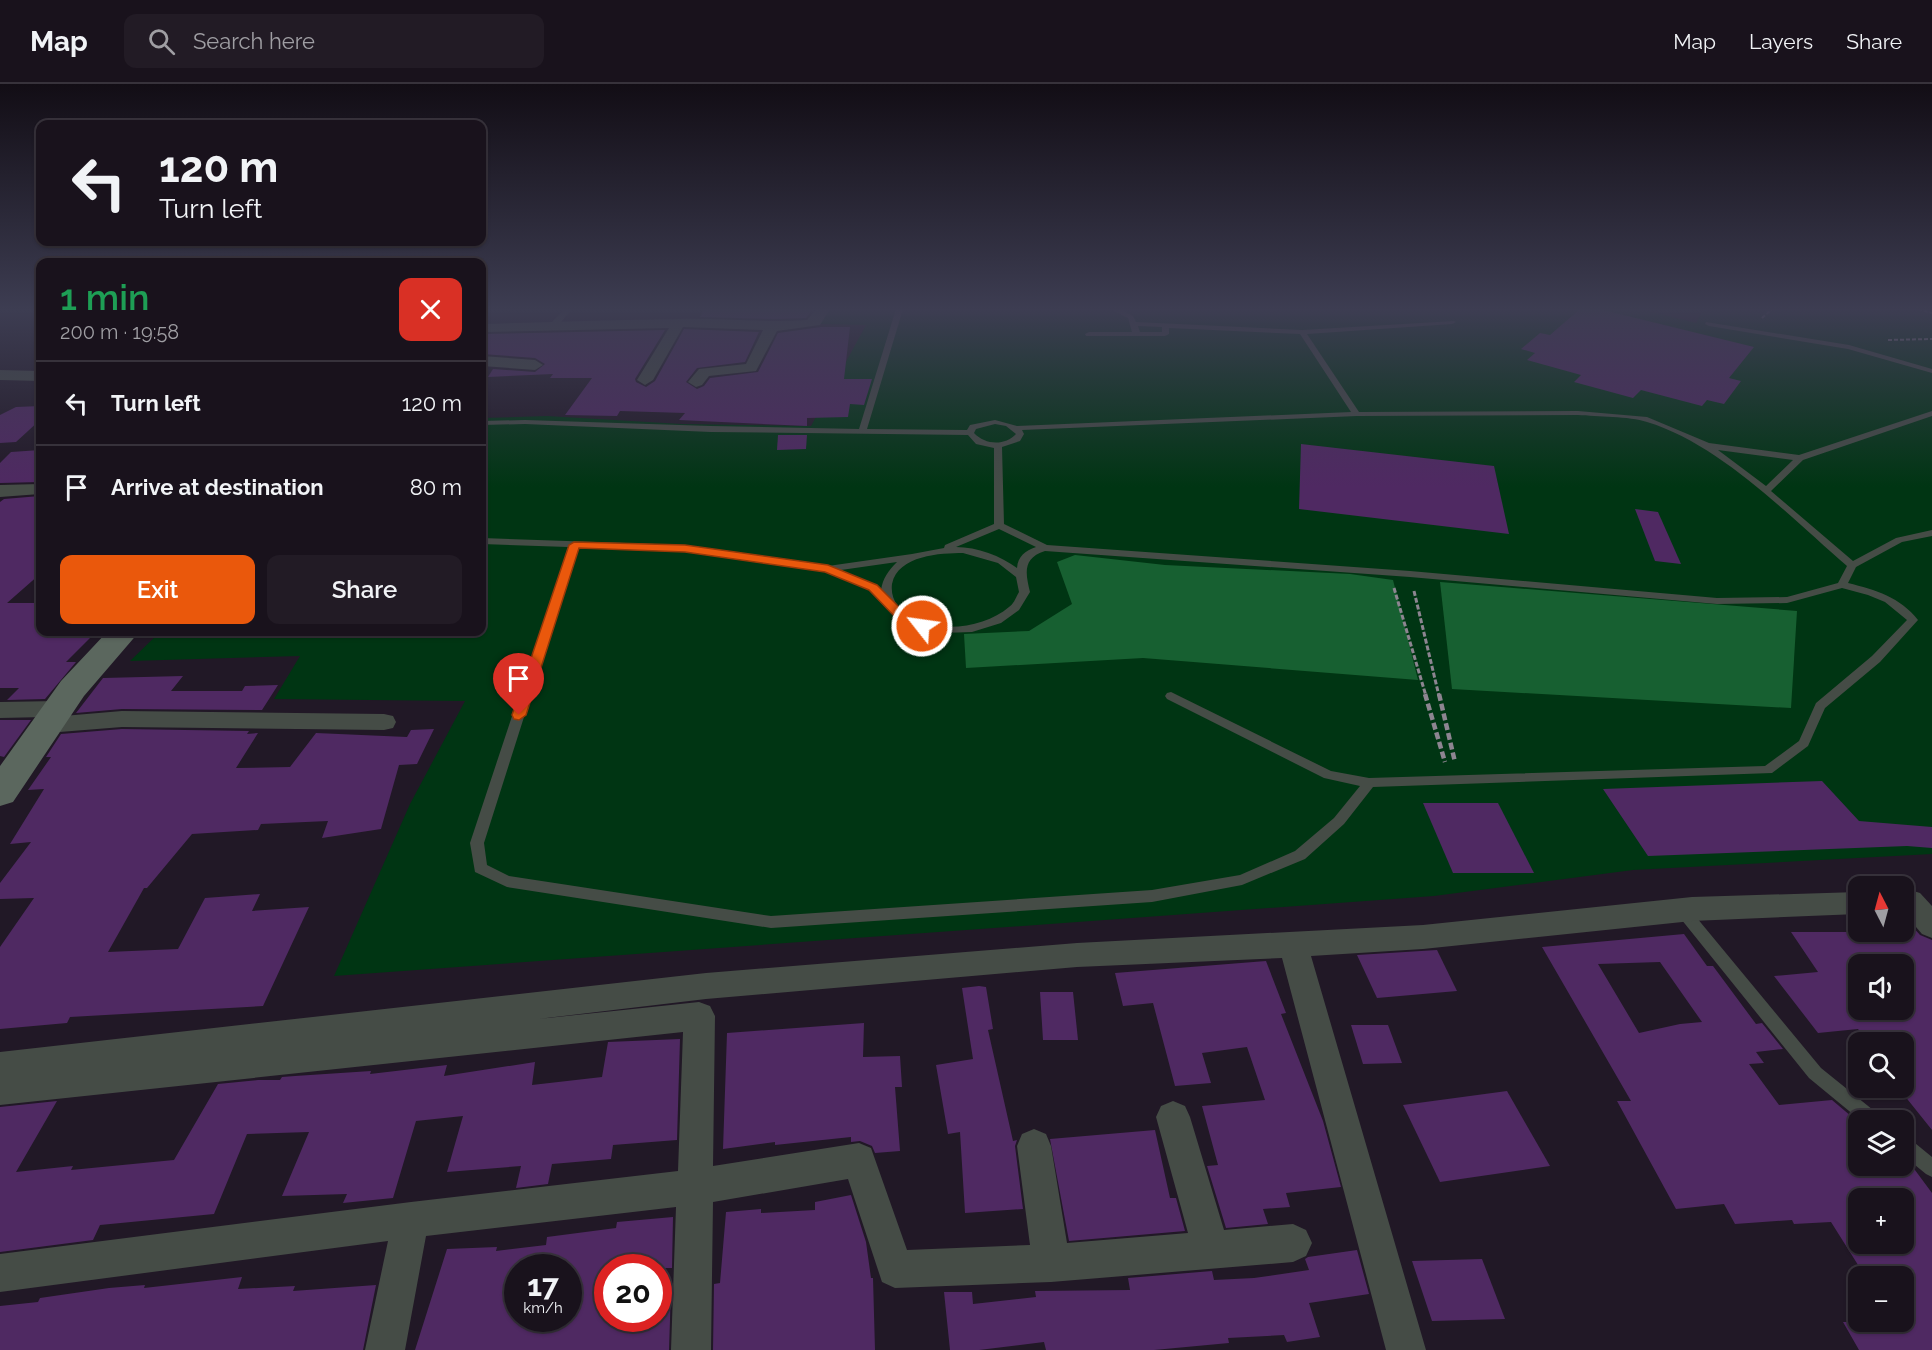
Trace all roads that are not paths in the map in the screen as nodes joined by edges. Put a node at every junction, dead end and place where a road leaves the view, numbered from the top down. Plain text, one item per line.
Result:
1 (653, 368) edge
2 (749, 368) edge
3 (882, 368) edge
4 (1326, 368) edge
5 (0, 375) edge
6 (36, 376) edge
7 (645, 380) dead end
8 (696, 382) dead end
9 (1932, 413) edge
10 (1357, 414) junction
11 (486, 423) edge
12 (1017, 428) junction
13 (862, 432) junction
14 (970, 433) junction
15 (998, 445) junction
16 (1708, 446) junction
17 (1800, 458) junction
18 (36, 489) edge
19 (0, 491) edge
20 (1766, 491) junction
21 (999, 525) junction
22 (1932, 533) edge
23 (486, 542) edge
24 (574, 545) junction
25 (1045, 548) junction
26 (938, 551) junction
27 (915, 557) junction
28 (1852, 564) junction
29 (828, 569) junction
30 (1022, 576) junction
31 (1842, 585) junction
32 (888, 602) junction
33 (119, 636) edge
34 (1171, 696) dead end
35 (0, 710) edge
36 (53, 717) junction
37 (384, 723) dead end
38 (1369, 783) junction
39 (0, 793) edge
40 (1915, 900) edge
41 (1848, 903) edge
42 (1682, 910) junction
43 (1932, 926) edge
44 (1293, 945) junction
45 (0, 1067) edge
46 (0, 1090) edge
47 (1860, 1110) edge
48 (1173, 1117) dead end
49 (1034, 1146) dead end
50 (1914, 1153) edge
51 (1932, 1168) edge
52 (694, 1187) junction
53 (411, 1220) junction
54 (1293, 1243) dead end
55 (1211, 1248) junction
56 (1051, 1263) junction
57 (0, 1274) edge
58 (386, 1350) edge
59 (691, 1350) edge
60 (1406, 1350) edge

1 - 7 street
2 - 8 street
3 - 13 lane
4 - 10 lane
5 - 6 street
9 - 17 lane
10 - 12 lane
10 - 16 lane
11 - 13 lane
12 - 14 lane
12 - 15 lane
13 - 14 lane
14 - 15 lane
15 - 21 lane
16 - 17 lane
16 - 20 lane
17 - 20 lane
18 - 19 street
20 - 28 lane
21 - 25 lane
21 - 26 lane
22 - 28 lane
23 - 24 lane
24 - 29 lane
24 - 38 lane
25 - 30 lane
25 - 31 lane
26 - 27 lane
26 - 30 lane
27 - 29 lane
27 - 32 lane
28 - 31 lane
29 - 32 lane
30 - 32 lane
31 - 38 lane
33 - 36 main road
34 - 38 lane
35 - 36 street
36 - 37 street
36 - 39 main road
40 - 43 street
41 - 42 street
42 - 44 street
42 - 47 lane
44 - 45 street
44 - 60 street
46 - 52 street
48 - 55 street
49 - 56 street
50 - 51 lane
52 - 53 street
52 - 56 street
52 - 59 street
53 - 57 street
53 - 58 street
54 - 55 street
55 - 56 street

